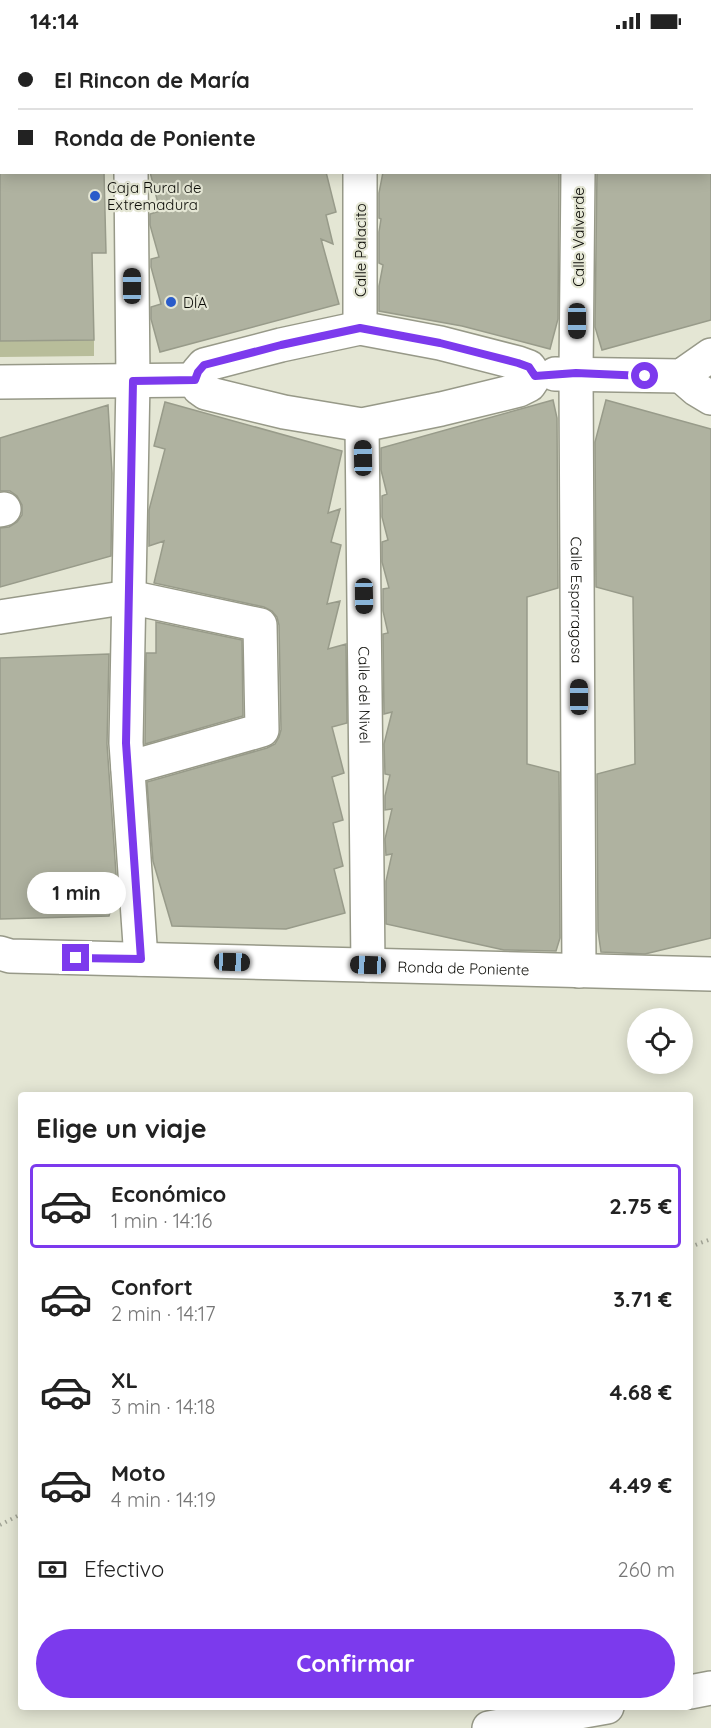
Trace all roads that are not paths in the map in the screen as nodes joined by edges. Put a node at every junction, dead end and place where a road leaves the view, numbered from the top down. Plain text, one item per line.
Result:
1 (132, 174) edge
2 (360, 174) edge
3 (578, 174) edge
4 (360, 328) junction
5 (711, 355) edge
6 (576, 373) junction
7 (535, 376) junction
8 (681, 376) junction
9 (195, 380) junction
10 (133, 381) junction
11 (0, 382) edge
12 (711, 398) edge
13 (362, 425) junction
14 (129, 597) junction
15 (0, 617) edge
16 (128, 768) junction
17 (0, 953) edge
18 (141, 959) junction
19 (368, 965) junction
20 (579, 971) junction
21 (711, 975) edge
22 (711, 1688) edge
23 (693, 1691) edge
24 (590, 1710) edge
25 (489, 1728) edge

1 - 10 street
2 - 4 street, Calle Palacito
3 - 6 street, Calle Valverde
4 - 7 street
4 - 9 street
5 - 8 street
6 - 7 street
6 - 8 street
6 - 20 street, Calle Esparragosa
7 - 13 street
8 - 12 street
9 - 10 street
9 - 13 street
10 - 11 street
10 - 14 street
13 - 19 street, Calle del Nivel
14 - 15 street
14 - 16 street
14 - 16 street
16 - 18 street
17 - 18 street, Ronda de Poniente
18 - 19 street, Ronda de Poniente
19 - 20 street, Ronda de Poniente
20 - 21 street, Ronda de Poniente
22 - 23 street
24 - 25 street

